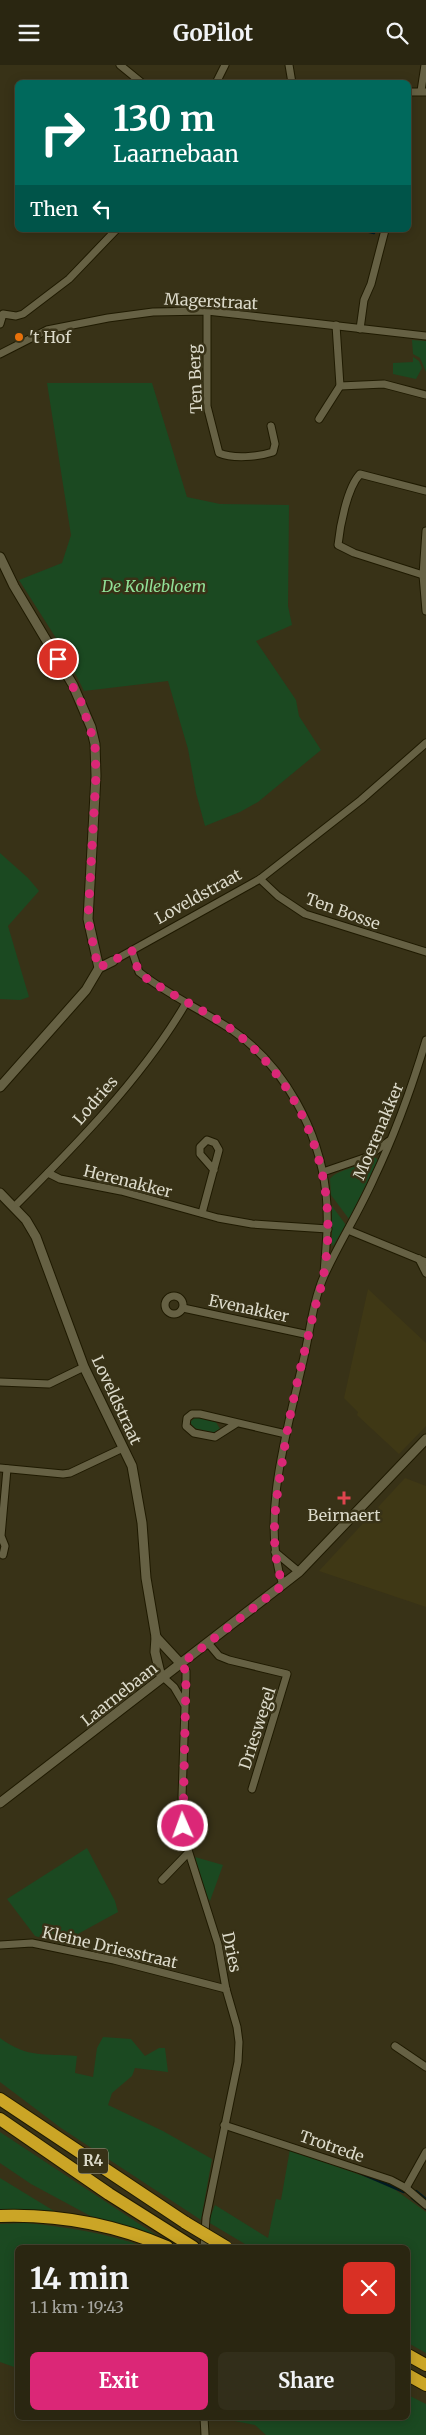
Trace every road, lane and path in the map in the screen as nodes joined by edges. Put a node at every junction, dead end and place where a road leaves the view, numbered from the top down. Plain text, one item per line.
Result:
1 (120, 65) edge
2 (225, 65) edge
3 (289, 65) edge
4 (425, 65) edge
5 (138, 80) edge
6 (218, 80) edge
7 (292, 80) edge
8 (424, 91) edge
9 (411, 92) edge
10 (114, 232) edge
11 (384, 232) edge
12 (207, 311) junction
13 (0, 324) edge
14 (336, 325) junction
15 (360, 329) junction
16 (426, 336) edge
17 (0, 354) edge
18 (340, 387) junction
19 (426, 395) edge
20 (319, 419) dead end
21 (271, 426) dead end
22 (426, 491) edge
23 (426, 531) edge
24 (0, 557) edge
25 (423, 575) junction
26 (426, 611) edge
27 (426, 743) edge
28 (260, 879) junction
29 (132, 951) junction
30 (426, 952) edge
31 (113, 961) joint
32 (98, 968) junction
33 (186, 1003) junction
34 (426, 1040) edge
35 (0, 1087) edge
36 (391, 1139) junction
37 (214, 1170) dead end
38 (322, 1172) junction
39 (48, 1173) junction
40 (0, 1193) edge
41 (14, 1207) junction
42 (202, 1213) junction
43 (328, 1229) junction
44 (348, 1230) junction
45 (423, 1260) edge
46 (426, 1273) edge
47 (324, 1278) junction
48 (183, 1308) dead end
49 (309, 1335) junction
50 (84, 1367) junction
51 (0, 1381) edge
52 (237, 1423) junction
53 (286, 1434) junction
54 (426, 1439) edge
55 (123, 1448) junction
56 (4, 1469) edge
57 (274, 1552) junction
58 (4, 1555) dead end
59 (299, 1572) junction
60 (283, 1585) junction
61 (156, 1637) junction
62 (208, 1643) junction
63 (181, 1664) junction
64 (164, 1677) junction
65 (185, 1705) junction
66 (252, 1789) dead end
67 (0, 1803) edge
68 (188, 1853) junction
69 (162, 1880) dead end
70 (0, 1945) edge
71 (224, 1977) junction
72 (214, 1986) junction
73 (226, 1989) junction
74 (395, 2046) dead end
75 (426, 2067) edge
76 (0, 2099) edge
77 (0, 2119) edge
78 (224, 2125) junction
79 (426, 2152) edge
80 (406, 2188) junction
81 (426, 2205) edge
82 (0, 2216) edge
83 (162, 2245) edge
84 (189, 2245) edge
85 (204, 2245) edge
86 (223, 2245) edge
87 (410, 2356) edge
88 (426, 2365) edge
89 (410, 2376) edge
90 (426, 2385) edge
91 (204, 2420) edge
92 (205, 2435) edge

1 - 5 street
2 - 6 street
3 - 7 street
4 - 8 street
8 - 9 street
10 - 13 street
11 - 15 street
12 - 14 street, Magerstraat
12 - 17 street, Magerstraat
12 - 21 street, Ten Berg
14 - 15 street, Magerstraat
14 - 18 street
15 - 16 street, Magerstraat
18 - 19 street
18 - 20 street
22 - 25 street
23 - 25 street
24 - 32 street
25 - 26 street
27 - 28 street, Loveldstraat
28 - 29 street, Loveldstraat
28 - 30 street, Ten Bosse
29 - 31 street, Loveldstraat
29 - 33 street
31 - 32 street, Loveldstraat
32 - 35 street
33 - 38 street
33 - 39 street, Lodries
34 - 36 street, Moerenakker
36 - 38 street
36 - 44 street, Moerenakker
37 - 42 street
38 - 43 street
39 - 41 street, Lodries
39 - 42 street, Herenakker
40 - 41 street, Loveldstraat
41 - 50 street, Loveldstraat
42 - 43 street, Herenakker
43 - 47 street
44 - 45 street
44 - 47 street, Moerenakker
45 - 46 street
47 - 49 street, Moerenakker
48 - 49 street, Evenakker
49 - 53 street, Moerenakker
50 - 51 street
50 - 55 street, Loveldstraat
52 - 52 street
52 - 53 street
53 - 57 street, Moerenakker
54 - 59 street, Laarnebaan
55 - 56 street
55 - 61 street, Loveldstraat
56 - 58 street
57 - 59 street
57 - 60 street, Moerenakker
59 - 60 street, Laarnebaan
60 - 62 street, Laarnebaan
61 - 63 street
61 - 64 street, Loveldstraat
62 - 63 street, Laarnebaan
62 - 66 street, Drieswegel
63 - 64 street, Laarnebaan
63 - 65 street, Dries
64 - 65 street
64 - 67 street, Laarnebaan
65 - 68 street, Dries
68 - 69 street
68 - 71 street, Dries
70 - 72 street, Kleine Driesstraat
71 - 72 street
71 - 73 street, Dries
72 - 73 street, Kleine Driesstraat
73 - 78 street, Dries
74 - 75 street
76 - 86 highway, R4, bridge
77 - 84 highway, R4
78 - 80 street, Trotrede
78 - 85 street, Dries
79 - 80 street
80 - 81 street, Trotrede
82 - 83 highway
87 - 88 highway
89 - 90 highway
91 - 92 street

